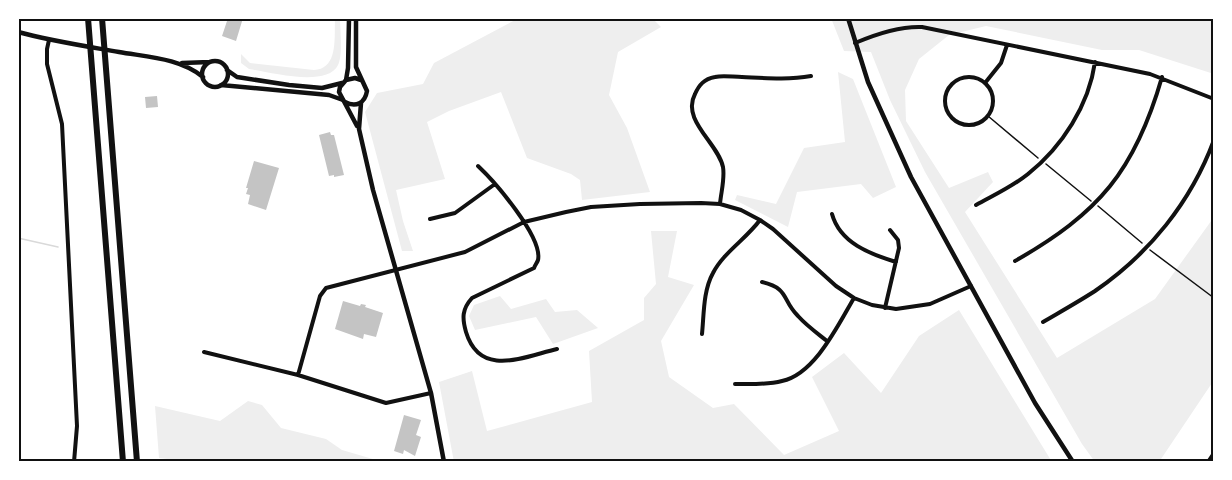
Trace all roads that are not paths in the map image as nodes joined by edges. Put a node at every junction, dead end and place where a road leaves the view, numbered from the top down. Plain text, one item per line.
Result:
1 (88, 18) edge
2 (102, 18) edge
3 (349, 18) edge
4 (356, 18) edge
5 (848, 18) edge
6 (18, 32) edge
7 (49, 40) junction
8 (855, 43) junction
9 (1007, 45) junction
10 (210, 62) junction
11 (1095, 62) junction
12 (179, 63) junction
13 (228, 70) junction
14 (811, 76) dead end
15 (203, 77) junction
16 (1162, 77) junction
17 (344, 81) junction
18 (363, 82) junction
19 (985, 83) junction
20 (221, 85) junction
21 (1214, 99) edge
22 (344, 101) junction
23 (361, 103) junction
24 (359, 129) junction
25 (1214, 140) edge
26 (478, 166) dead end
27 (495, 184) junction
28 (720, 204) junction
29 (976, 205) dead end
30 (832, 214) dead end
31 (430, 219) dead end
32 (760, 220) junction
33 (524, 222) junction
34 (890, 230) dead end
35 (1015, 261) dead end
36 (896, 262) junction
37 (394, 270) junction
38 (762, 282) dead end
39 (972, 286) junction
40 (854, 298) junction
41 (885, 308) junction
42 (1043, 322) dead end
43 (702, 334) dead end
44 (827, 341) junction
45 (557, 349) dead end
46 (204, 352) dead end
47 (298, 375) junction
48 (735, 384) dead end
49 (431, 393) junction
50 (1214, 453) edge
51 (74, 462) edge
52 (123, 462) edge
53 (137, 462) edge
54 (444, 462) edge
55 (1073, 462) edge
56 (1208, 462) edge

1 - 52 highway
2 - 53 highway
3 - 17 street
4 - 18 street
5 - 8 street
6 - 7 street
7 - 12 street
7 - 51 street
8 - 9 street
8 - 39 street
9 - 11 street
9 - 19 street
10 - 12 street
10 - 13 street
10 - 15 street
11 - 16 street
11 - 29 street
12 - 15 street
13 - 17 street
13 - 20 street
14 - 28 street
15 - 20 street
16 - 21 street
16 - 35 street
17 - 18 street
17 - 22 street
18 - 23 street
19 - 19 street
20 - 22 street
22 - 23 street
22 - 24 street
23 - 24 street
24 - 37 street
25 - 42 street
26 - 27 street
27 - 31 street
27 - 33 street
28 - 32 street
28 - 33 street
30 - 36 street
32 - 40 street
32 - 43 street
33 - 37 street
33 - 45 street
34 - 36 street
36 - 41 street
37 - 47 street
37 - 49 street
38 - 44 street
39 - 41 street
39 - 55 street
40 - 41 street
40 - 44 street
44 - 48 street
46 - 47 street
47 - 49 street
49 - 54 street
50 - 56 street

